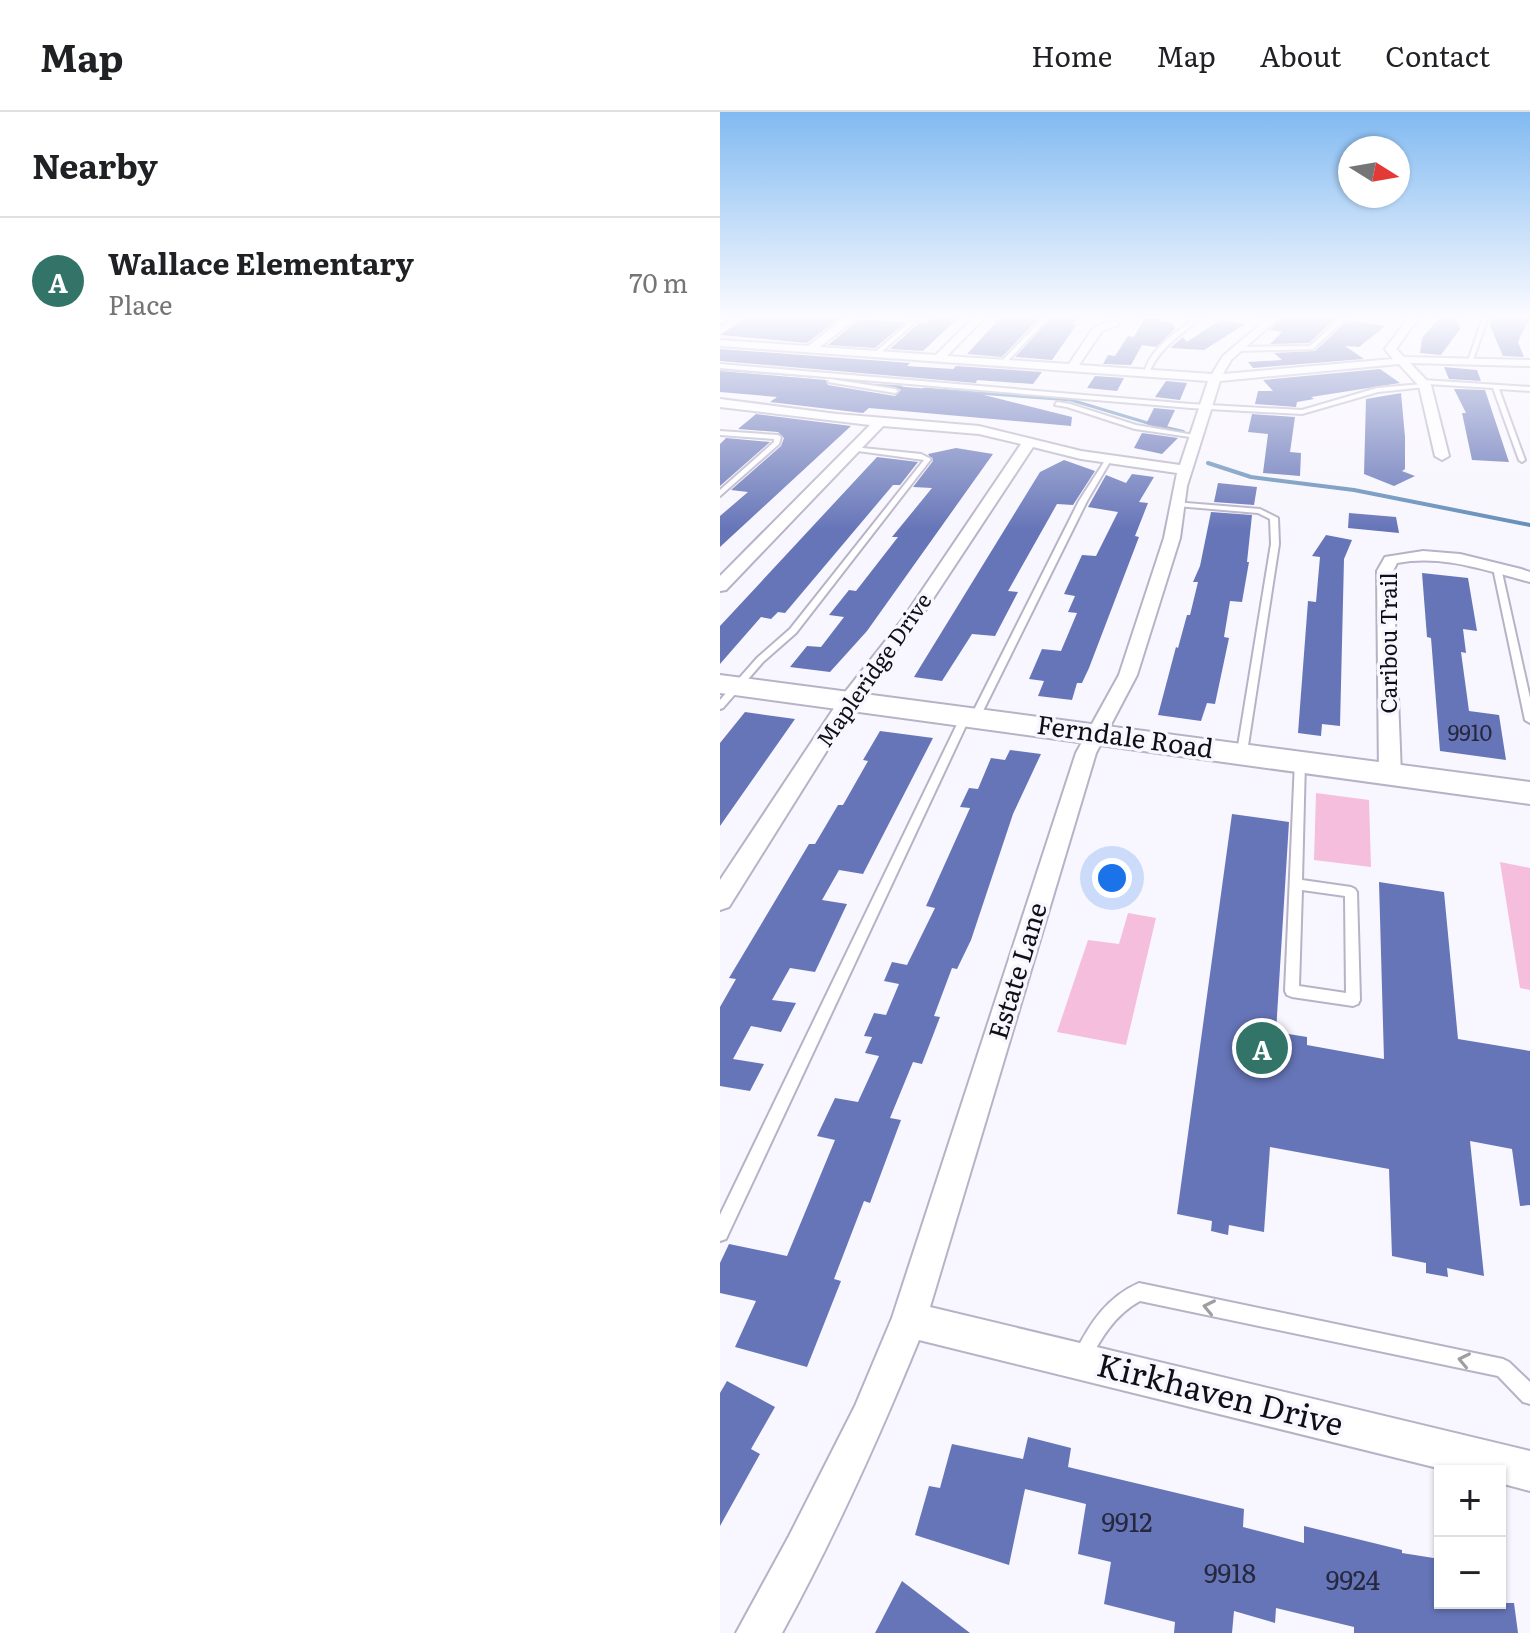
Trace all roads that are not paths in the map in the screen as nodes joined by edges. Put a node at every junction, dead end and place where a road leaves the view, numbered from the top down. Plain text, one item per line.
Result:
1 (871, 388) edge
2 (958, 388) edge
3 (1212, 388) edge
4 (1391, 388) edge
5 (1425, 388) edge
6 (1496, 388) edge
7 (900, 391) dead end
8 (1038, 402) dead end
9 (720, 403) edge
10 (744, 405) junction
11 (1207, 406) junction
12 (732, 414) dead end
13 (881, 421) junction
14 (720, 433) edge
15 (1197, 436) junction
16 (1030, 441) junction
17 (853, 449) junction
18 (1442, 456) dead end
19 (1108, 460) junction
20 (1522, 460) dead end
21 (1185, 470) junction
22 (720, 494) edge
23 (1177, 504) junction
24 (1497, 568) junction
25 (1530, 577) edge
26 (720, 586) edge
27 (725, 692) edge
28 (849, 700) junction
29 (970, 717) junction
30 (1530, 720) edge
31 (1098, 733) junction
32 (1242, 752) junction
33 (1300, 761) junction
34 (1390, 774) junction
35 (1530, 793) edge
36 (1295, 884) junction
37 (720, 900) edge
38 (720, 1233) edge
39 (909, 1320) junction
40 (1080, 1361) junction
41 (1530, 1395) edge
42 (1530, 1471) edge
43 (758, 1633) edge

1 - 7 lane
2 - 11 lane
3 - 11 street, Estate Lane
4 - 11 lane
5 - 18 street
6 - 20 lane
8 - 15 lane
9 - 10 street
10 - 12 street
10 - 13 street
11 - 15 street, Estate Lane
13 - 16 street
13 - 17 street
14 - 22 lane
15 - 21 street, Estate Lane
16 - 19 street
16 - 28 street, Mapleridge Drive
17 - 26 street
17 - 27 lane
19 - 21 street
19 - 29 lane
21 - 23 street, Estate Lane
23 - 31 street, Estate Lane
23 - 32 lane
24 - 25 street, Caribou Trail
24 - 30 lane
24 - 34 street, Caribou Trail
27 - 28 street, Ferndale Road
28 - 29 street, Ferndale Road
28 - 37 street, Mapleridge Drive
29 - 31 street, Ferndale Road
29 - 38 lane
31 - 32 street, Ferndale Road
31 - 39 street, Estate Lane
32 - 33 street, Ferndale Road
33 - 34 street, Ferndale Road
33 - 36 lane
34 - 35 street, Ferndale Road
36 - 36 lane
39 - 40 street, Kirkhaven Drive
39 - 43 street, Estate Lane
41 -> 40 lane
40 - 42 street, Kirkhaven Drive

